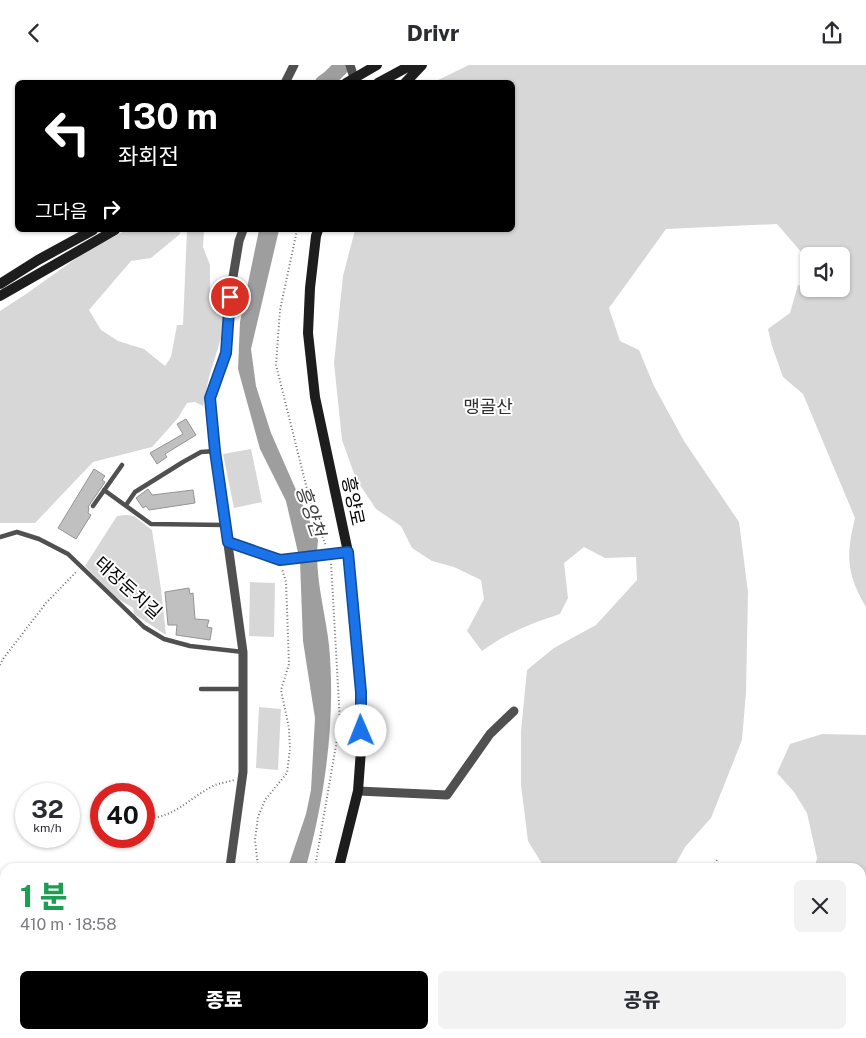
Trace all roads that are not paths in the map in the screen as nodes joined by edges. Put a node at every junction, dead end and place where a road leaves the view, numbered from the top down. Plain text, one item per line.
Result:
1 (294, 65) edge
2 (377, 65) edge
3 (411, 65) edge
4 (422, 65) edge
5 (351, 75) edge
6 (286, 80) edge
7 (384, 80) edge
8 (408, 80) edge
9 (89, 232) edge
10 (112, 232) edge
11 (242, 232) edge
12 (317, 232) edge
13 (0, 284) edge
14 (0, 296) edge
15 (215, 451) junction
16 (122, 465) dead end
17 (104, 490) junction
18 (126, 505) junction
19 (93, 506) dead end
20 (226, 525) junction
21 (0, 537) edge
22 (228, 542) junction
23 (348, 552) junction
24 (243, 652) junction
25 (202, 689) dead end
26 (244, 689) junction
27 (514, 711) dead end
28 (358, 791) junction
29 (231, 863) edge
30 (339, 863) edge

1 - 6 street
2 - 5 street
3 - 7 street
4 - 8 street
9 - 13 street
10 - 14 street
11 - 15 street
12 - 23 street, 흥양로
15 - 18 lane
15 - 20 street
16 - 17 lane
17 - 18 lane
17 - 19 lane
18 - 20 lane
20 - 22 street
21 - 24 lane, 태장둔치길
22 - 23 street
22 - 24 street
23 - 28 street, 흥양로
24 - 26 street
25 - 26 lane
26 - 29 street
27 - 28 street
28 - 30 street, 흥양로

